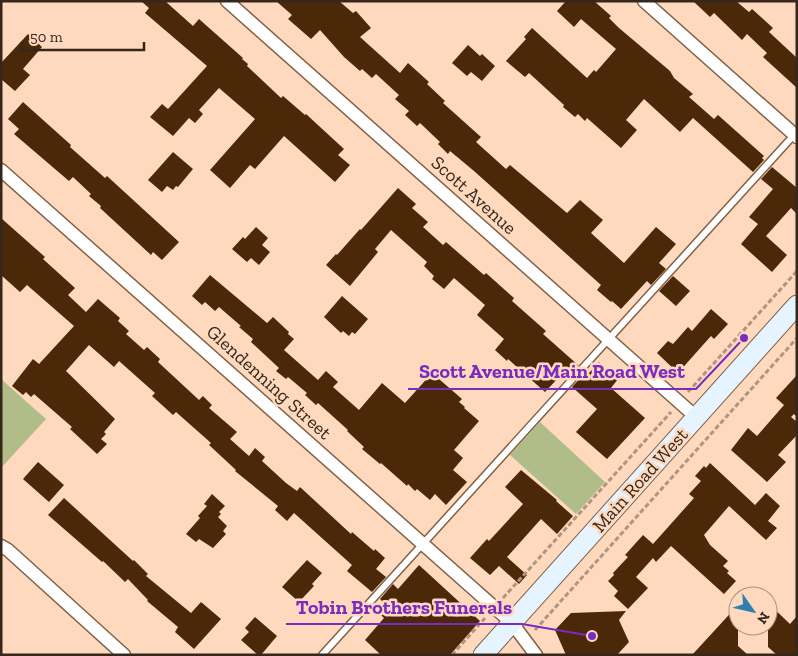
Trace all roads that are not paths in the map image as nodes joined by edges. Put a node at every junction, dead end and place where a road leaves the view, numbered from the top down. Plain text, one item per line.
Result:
1 (227, 1) edge
2 (644, 1) edge
3 (795, 136) edge
4 (1, 170) edge
5 (797, 305) edge
6 (608, 340) junction
7 (696, 417) junction
8 (423, 544) junction
9 (1, 546) edge
10 (512, 623) junction
11 (124, 655) edge
12 (322, 655) edge
13 (483, 655) edge
14 (536, 655) edge

1 - 6 street, Scott Avenue
2 - 3 street
3 - 6 lane
4 - 8 street, Glendenning Street
5 - 7 main road, Main Road West
6 - 7 street, Scott Avenue
6 - 8 lane
7 - 10 main road, Main Road West
8 - 10 street, Glendenning Street
8 - 12 lane
9 - 11 street
10 - 13 main road, Main Road West
10 - 14 street, Glendenning Street

